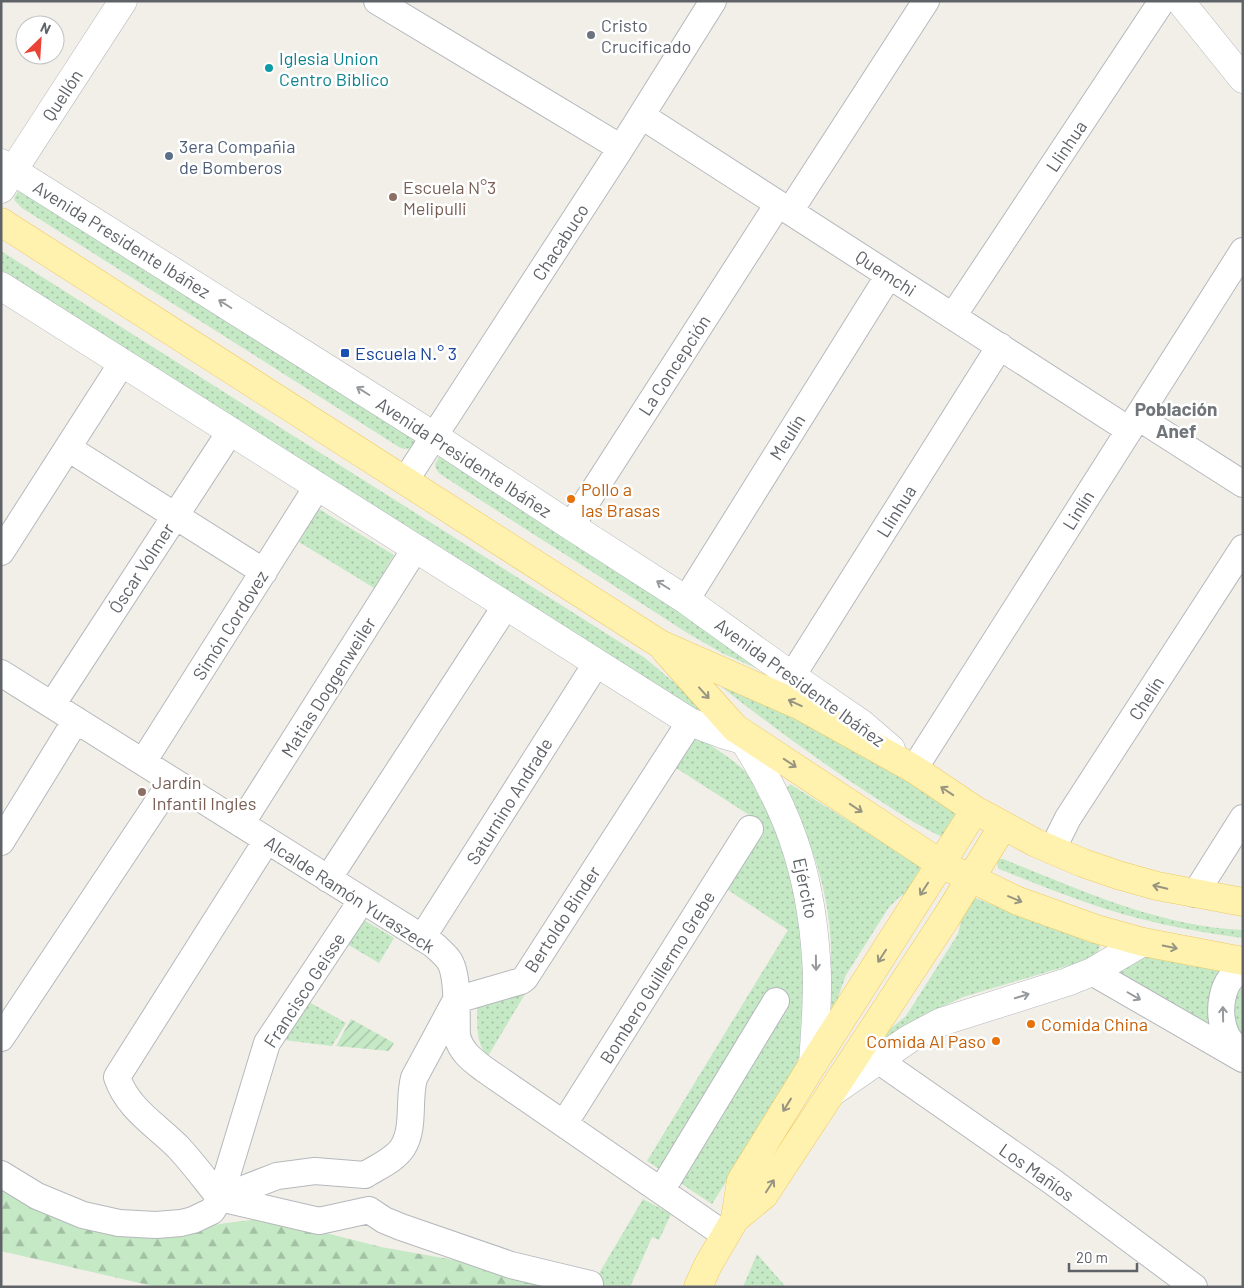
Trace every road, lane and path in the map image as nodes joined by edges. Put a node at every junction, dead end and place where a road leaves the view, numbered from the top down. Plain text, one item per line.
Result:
1 (122, 1) edge
2 (377, 1) edge
3 (713, 1) edge
4 (926, 1) edge
5 (1182, 3) edge
6 (1243, 79) edge
7 (642, 116) junction
8 (621, 148) junction
9 (5, 174) edge
10 (784, 208) junction
11 (1, 222) edge
12 (1243, 251) edge
13 (889, 275) junction
14 (1, 286) edge
15 (953, 316) junction
16 (1000, 346) junction
17 (122, 363) junction
18 (1134, 423) junction
19 (230, 432) junction
20 (434, 436) junction
21 (68, 448) junction
22 (405, 481) junction
23 (1243, 484) edge
24 (317, 487) junction
25 (175, 516) junction
26 (571, 526) junction
27 (1243, 548) edge
28 (415, 549) junction
29 (1, 552) edge
30 (264, 572) junction
31 (686, 600) junction
32 (506, 606) junction
33 (660, 644) junction
34 (596, 664) junction
35 (1, 673) edge
36 (792, 676) junction
37 (52, 705) junction
38 (76, 720) junction
39 (690, 722) junction
40 (749, 739) junction
41 (143, 762) junction
42 (914, 769) junction
43 (172, 780) junction
44 (975, 810) junction
45 (1243, 818) edge
46 (242, 824) junction
47 (1003, 826) junction
48 (750, 829) dead end
49 (267, 840) junction
50 (1, 842) edge
51 (1052, 850) junction
52 (941, 864) junction
53 (328, 879) junction
54 (970, 879) junction
55 (1195, 894) junction
56 (362, 900) junction
57 (1243, 902) edge
58 (422, 938) junction
59 (1143, 942) junction
60 (1243, 961) edge
61 (1243, 968) edge
62 (1092, 972) junction
63 (456, 1000) junction
64 (776, 1001) dead end
65 (1, 1038) edge
66 (1243, 1058) edge
67 (878, 1060) junction
68 (813, 1064) junction
69 (828, 1096) junction
70 (564, 1124) junction
71 (1, 1174) edge
72 (365, 1175) junction
73 (661, 1191) junction
74 (220, 1198) junction
75 (369, 1210) junction
76 (730, 1227) junction
77 (590, 1284) dead end
78 (698, 1287) edge
79 (1194, 1287) edge

1 - 9 street, Quellón
2 - 8 street
3 - 7 street, Chacabuco
4 - 10 street, La Concepción
5 - 6 street
5 - 15 street, Llinhua
7 - 8 street, Chacabuco
7 - 10 street, Quemchi
8 - 20 street, Chacabuco
20 -> 9 street, Avenida Presidente Ibáñez
10 - 13 street, Quemchi
10 - 26 street, La Concepción
11 - 22 main road, Avenida Presidente Ibáñez
12 - 18 street, Linlín
13 - 15 street, Quemchi
13 - 31 street, Meulín
14 - 17 street, Avenida Presidente Ibáñez
15 - 16 street, Quemchi
16 - 18 street, Quemchi
16 - 36 street, Llinhua
17 - 19 street, Avenida Presidente Ibáñez
17 - 21 street
18 - 23 street, Quemchi
18 - 42 street, Linlín
19 - 24 street, Avenida Presidente Ibáñez
19 - 25 street, Óscar Volmer
20 - 22 street, Chacabuco
20 - 26 street, Avenida Presidente Ibáñez
21 - 25 street
21 - 29 street
22 - 33 main road, Avenida Presidente Ibáñez
24 - 28 street, Avenida Presidente Ibáñez
24 - 30 street, Simón Cordovez
25 - 30 street
25 - 37 street, Óscar Volmer
31 -> 26 street, Avenida Presidente Ibáñez
27 - 51 street, Chelín
28 - 32 street, Avenida Presidente Ibáñez
28 - 46 street, Matias Doggenweiler
30 - 41 street, Simón Cordovez
31 - 36 street, Avenida Presidente Ibáñez
32 - 34 street, Avenida Presidente Ibáñez
32 - 53 street
33 -> 40 main road, Avenida Presidente Ibáñez
42 -> 33 main road, Avenida Presidente Ibáñez
34 - 39 street, Avenida Presidente Ibáñez
34 - 58 street, Saturnino Andrade
35 - 37 street, Alcalde Ramón Yuraszeck
36 - 42 street, Avenida Presidente Ibáñez
37 - 38 street, Alcalde Ramón Yuraszeck
38 - 41 street, Alcalde Ramón Yuraszeck
38 - 50 street
39 - 40 street, Avenida Presidente Ibáñez
39 - 63 street, Bertoldo Binder
40 -> 52 main road, Avenida Presidente Ibáñez
40 -> 68 street, Ejército
41 - 43 street, Alcalde Ramón Yuraszeck
44 -> 42 main road, Avenida Presidente Ibáñez
43 - 46 street, Alcalde Ramón Yuraszeck
43 - 65 street
44 - 47 main road, Avenida Presidente Ibáñez
44 - 52 main road, Ejército
45 - 55 street
46 - 49 street, Alcalde Ramón Yuraszeck
47 - 51 main road, Avenida Presidente Ibáñez
47 - 54 main road, Ejército
48 - 70 street, Bombero Guillermo Grebe
49 - 53 street, Alcalde Ramón Yuraszeck
49 - 74 street
55 -> 51 main road, Avenida Presidente Ibáñez
52 - 54 main road, Avenida Presidente Ibáñez
52 -> 68 main road, Ejército
53 - 56 street, Alcalde Ramón Yuraszeck
54 -> 59 main road, Avenida Presidente Ibáñez
54 - 69 main road, Ejército
55 - 57 main road, Avenida Presidente Ibáñez
56 - 58 street, Alcalde Ramón Yuraszeck
56 - 74 street, Francisco Geisse
58 - 63 street, Alcalde Ramón Yuraszeck
59 -> 60 main road, Avenida Presidente Ibáñez
59 - 62 street, Ejército
66 -> 61 street
62 -> 66 street
67 -> 62 street, Ejército
63 - 70 street, Alcalde Ramón Yuraszeck
63 - 72 street
64 - 73 street
67 - 69 street, Ejército
67 - 79 street, Los Mañíos
68 -> 76 main road, Ejército
76 -> 69 main road, Ejército
70 - 73 street, Alcalde Ramón Yuraszeck
71 - 74 street
72 - 74 street
72 - 75 street
73 - 76 street, Alcalde Ramón Yuraszeck
74 - 75 street
75 - 77 street
76 - 78 main road, Ejército

